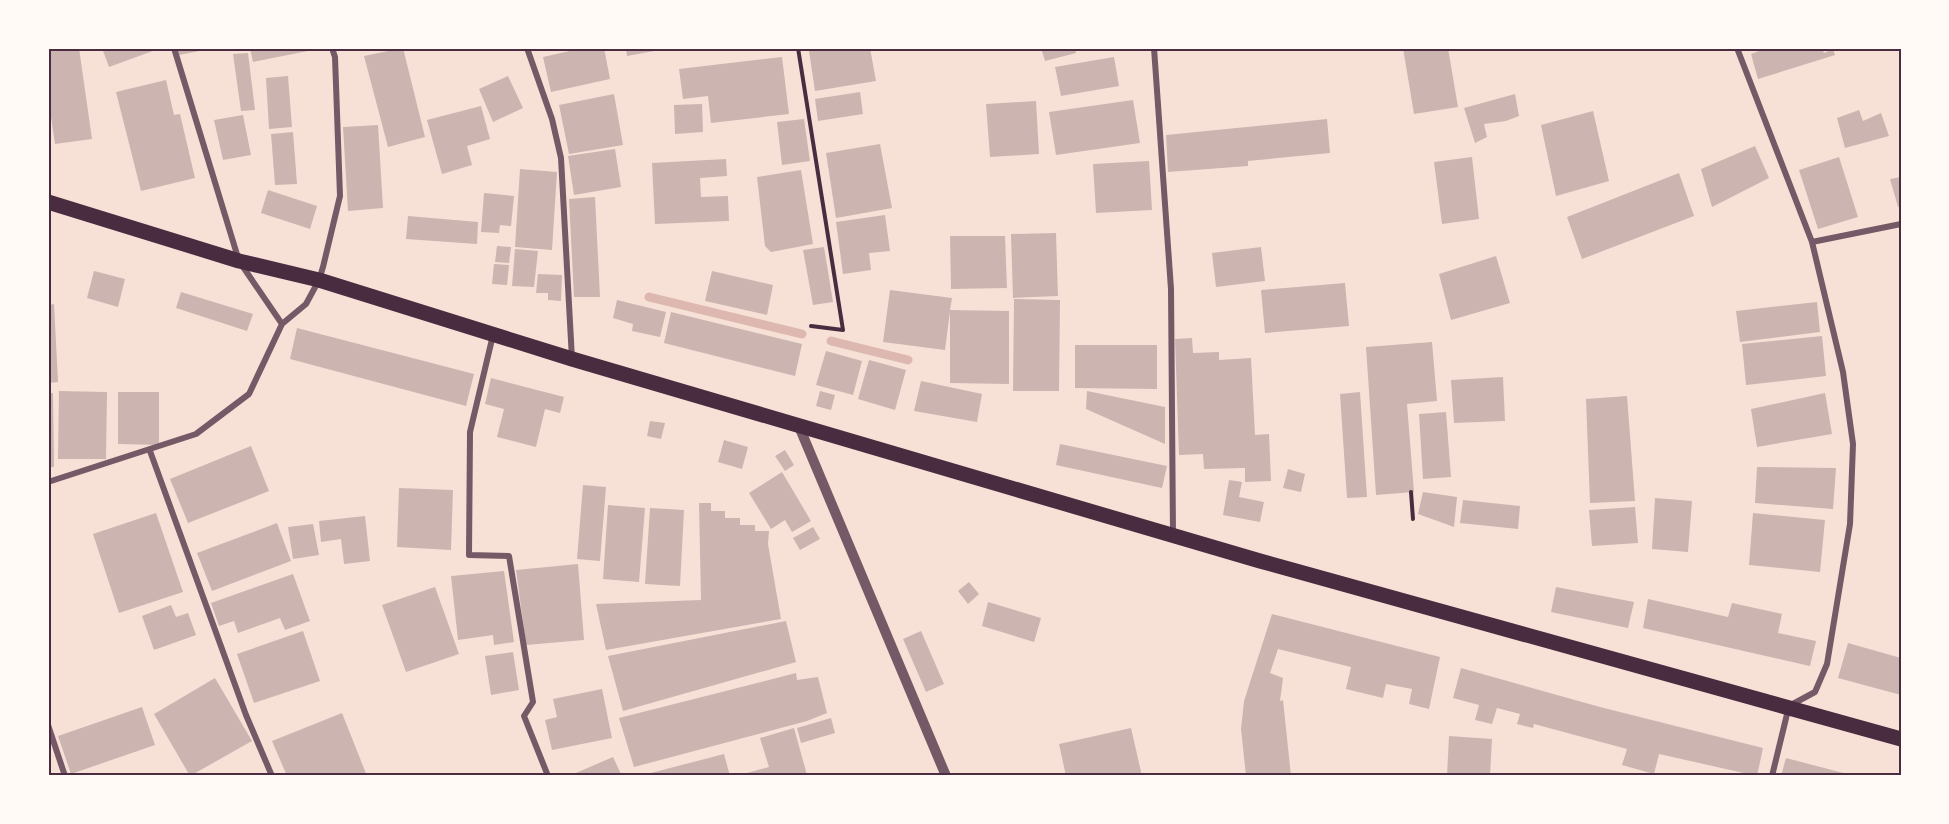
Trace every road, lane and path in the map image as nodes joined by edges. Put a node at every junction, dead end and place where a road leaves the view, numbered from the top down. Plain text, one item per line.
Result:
1 (174, 48) edge
2 (332, 48) edge
3 (527, 48) edge
4 (798, 48) edge
5 (1154, 48) edge
6 (1737, 48) edge
7 (48, 202) edge
8 (1901, 224) edge
9 (1812, 242) junction
10 (239, 261) junction
11 (319, 280) junction
12 (282, 324) junction
13 (811, 326) dead end
14 (493, 334) junction
15 (572, 359) junction
16 (798, 424) junction
17 (150, 451) junction
18 (48, 482) edge
19 (1411, 492) dead end
20 (1413, 519) dead end
21 (1173, 534) junction
22 (1789, 706) junction
23 (48, 725) edge
24 (1901, 739) edge
25 (65, 776) edge
26 (272, 776) edge
27 (548, 776) edge
28 (946, 776) edge
29 (1772, 776) edge

1 - 10 street
2 - 11 street
3 - 15 street
4 - 13 path
5 - 21 street
6 - 9 street
7 - 10 main road
8 - 9 street
9 - 22 street
10 - 11 main road
10 - 12 street
11 - 12 street
11 - 14 main road
12 - 17 street
14 - 15 main road
14 - 27 street
15 - 16 main road
16 - 21 main road
16 - 28 street
17 - 18 street
17 - 26 street
19 - 20 path
21 - 22 main road
22 - 24 main road
22 - 29 street
23 - 25 street

